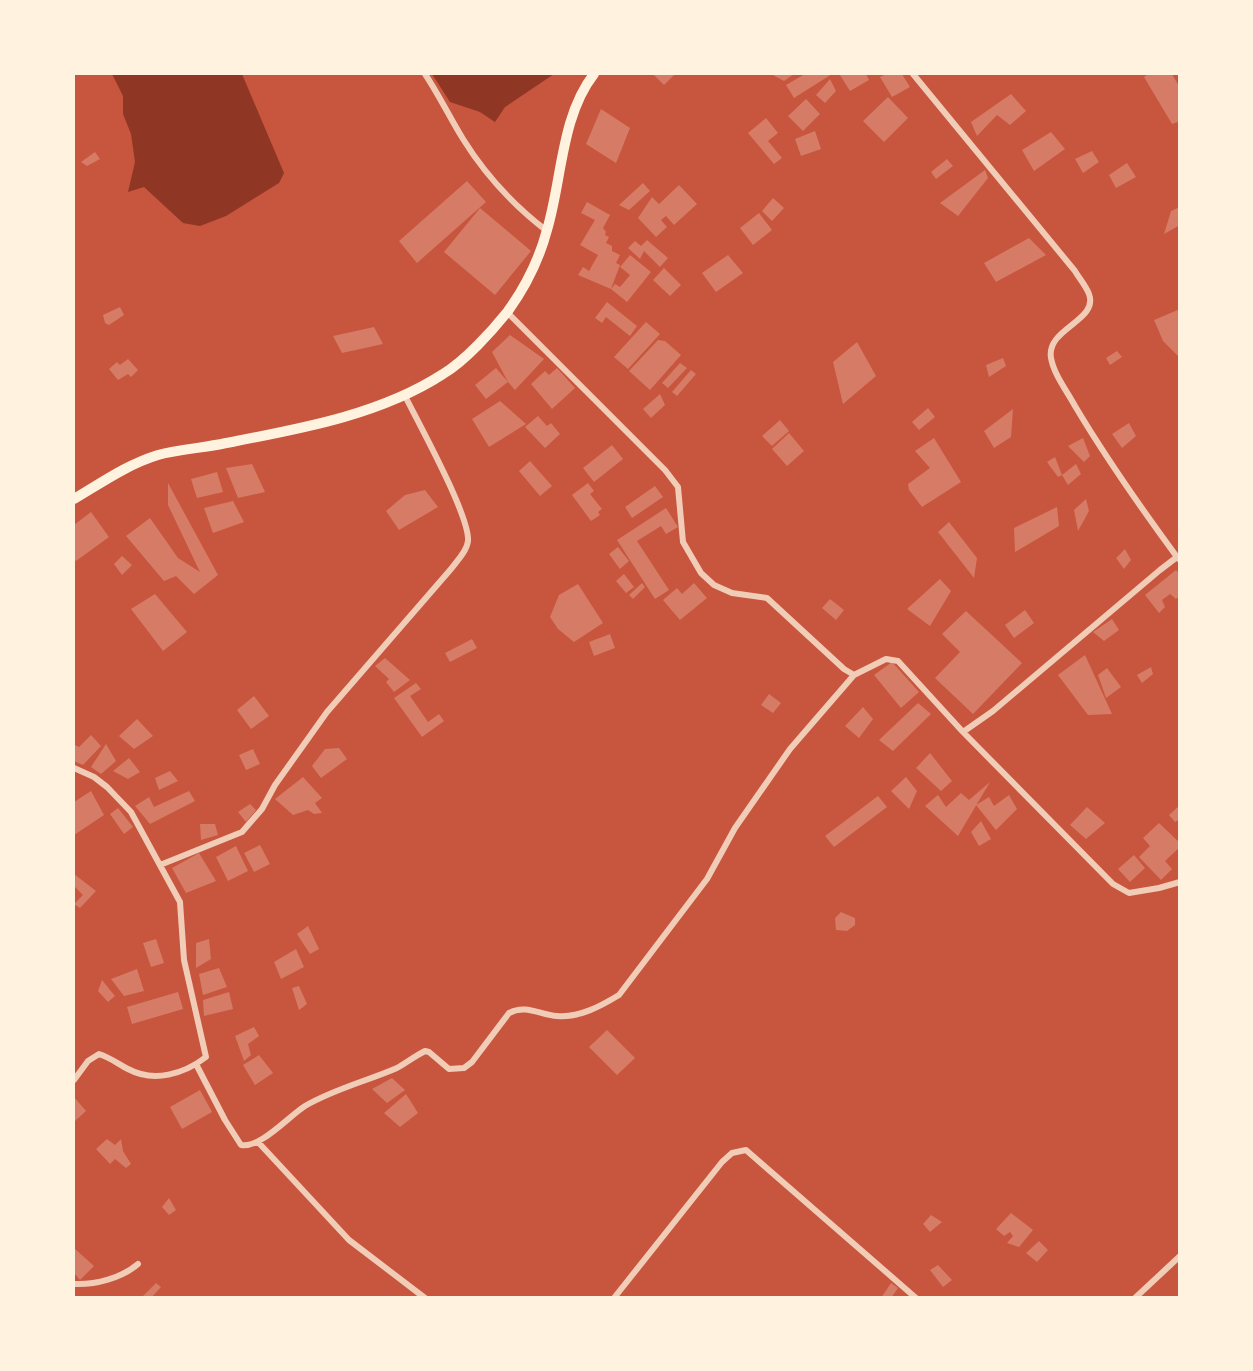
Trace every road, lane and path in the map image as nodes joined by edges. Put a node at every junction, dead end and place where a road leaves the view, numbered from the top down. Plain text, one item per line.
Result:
1 (425, 74) edge
2 (594, 74) edge
3 (914, 74) edge
4 (547, 230) junction
5 (507, 312) junction
6 (404, 394) junction
7 (74, 499) edge
8 (1178, 559) edge
9 (854, 675) junction
10 (963, 732) junction
11 (74, 768) edge
12 (160, 865) junction
13 (1180, 882) edge
14 (196, 1064) junction
15 (74, 1080) edge
16 (258, 1142) junction
17 (1180, 1256) edge
18 (138, 1264) dead end
19 (74, 1284) edge
20 (425, 1297) edge
21 (614, 1297) edge
22 (916, 1297) edge
23 (1135, 1297) edge

1 - 4 street
2 - 4 main road
3 - 8 street
4 - 5 main road
5 - 6 main road
5 - 9 street
6 - 7 main road
6 - 12 street
8 - 10 street
9 - 10 street
9 - 16 street
10 - 13 street
11 - 12 street
12 - 14 street
14 - 15 street
14 - 16 street
16 - 20 street
17 - 23 street
18 - 19 street
21 - 22 street

